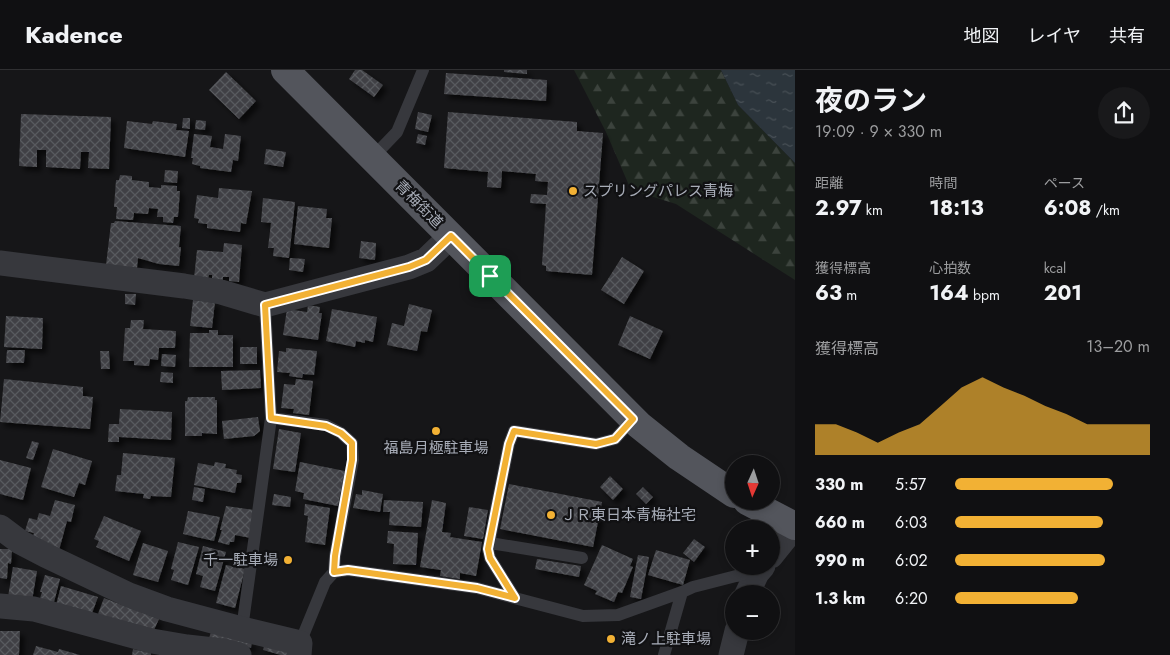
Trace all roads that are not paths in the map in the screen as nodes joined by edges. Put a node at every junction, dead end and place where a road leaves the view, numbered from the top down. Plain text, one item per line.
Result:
1 (285, 70) edge
2 (423, 70) edge
3 (373, 157) junction
4 (451, 236) junction
5 (0, 263) edge
6 (265, 305) junction
7 (271, 418) junction
8 (633, 419) junction
9 (725, 488) edge
10 (764, 510) edge
11 (795, 526) edge
12 (0, 527) edge
13 (490, 543) junction
14 (780, 545) edge
15 (582, 558) dead end
16 (334, 572) junction
17 (742, 575) edge
18 (682, 592) junction
19 (515, 598) junction
20 (0, 606) edge
21 (242, 629) junction
22 (735, 640) edge
23 (300, 649) edge
24 (239, 655) edge
25 (664, 655) edge
26 (731, 655) edge

1 - 3 main road, 青梅街道
2 - 3 lane
3 - 4 main road, 青梅街道
4 - 6 street
4 - 8 main road, 青梅街道
5 - 6 street
6 - 7 lane
7 - 16 lane
7 - 21 lane
8 - 9 main road, 青梅街道
8 - 13 lane
10 - 11 main road
11 - 14 street
12 - 21 street
13 - 15 lane
13 - 19 lane
16 - 19 lane
16 - 23 lane
17 - 18 lane
18 - 19 lane
18 - 25 lane
20 - 24 street
21 - 23 street
22 - 26 street

